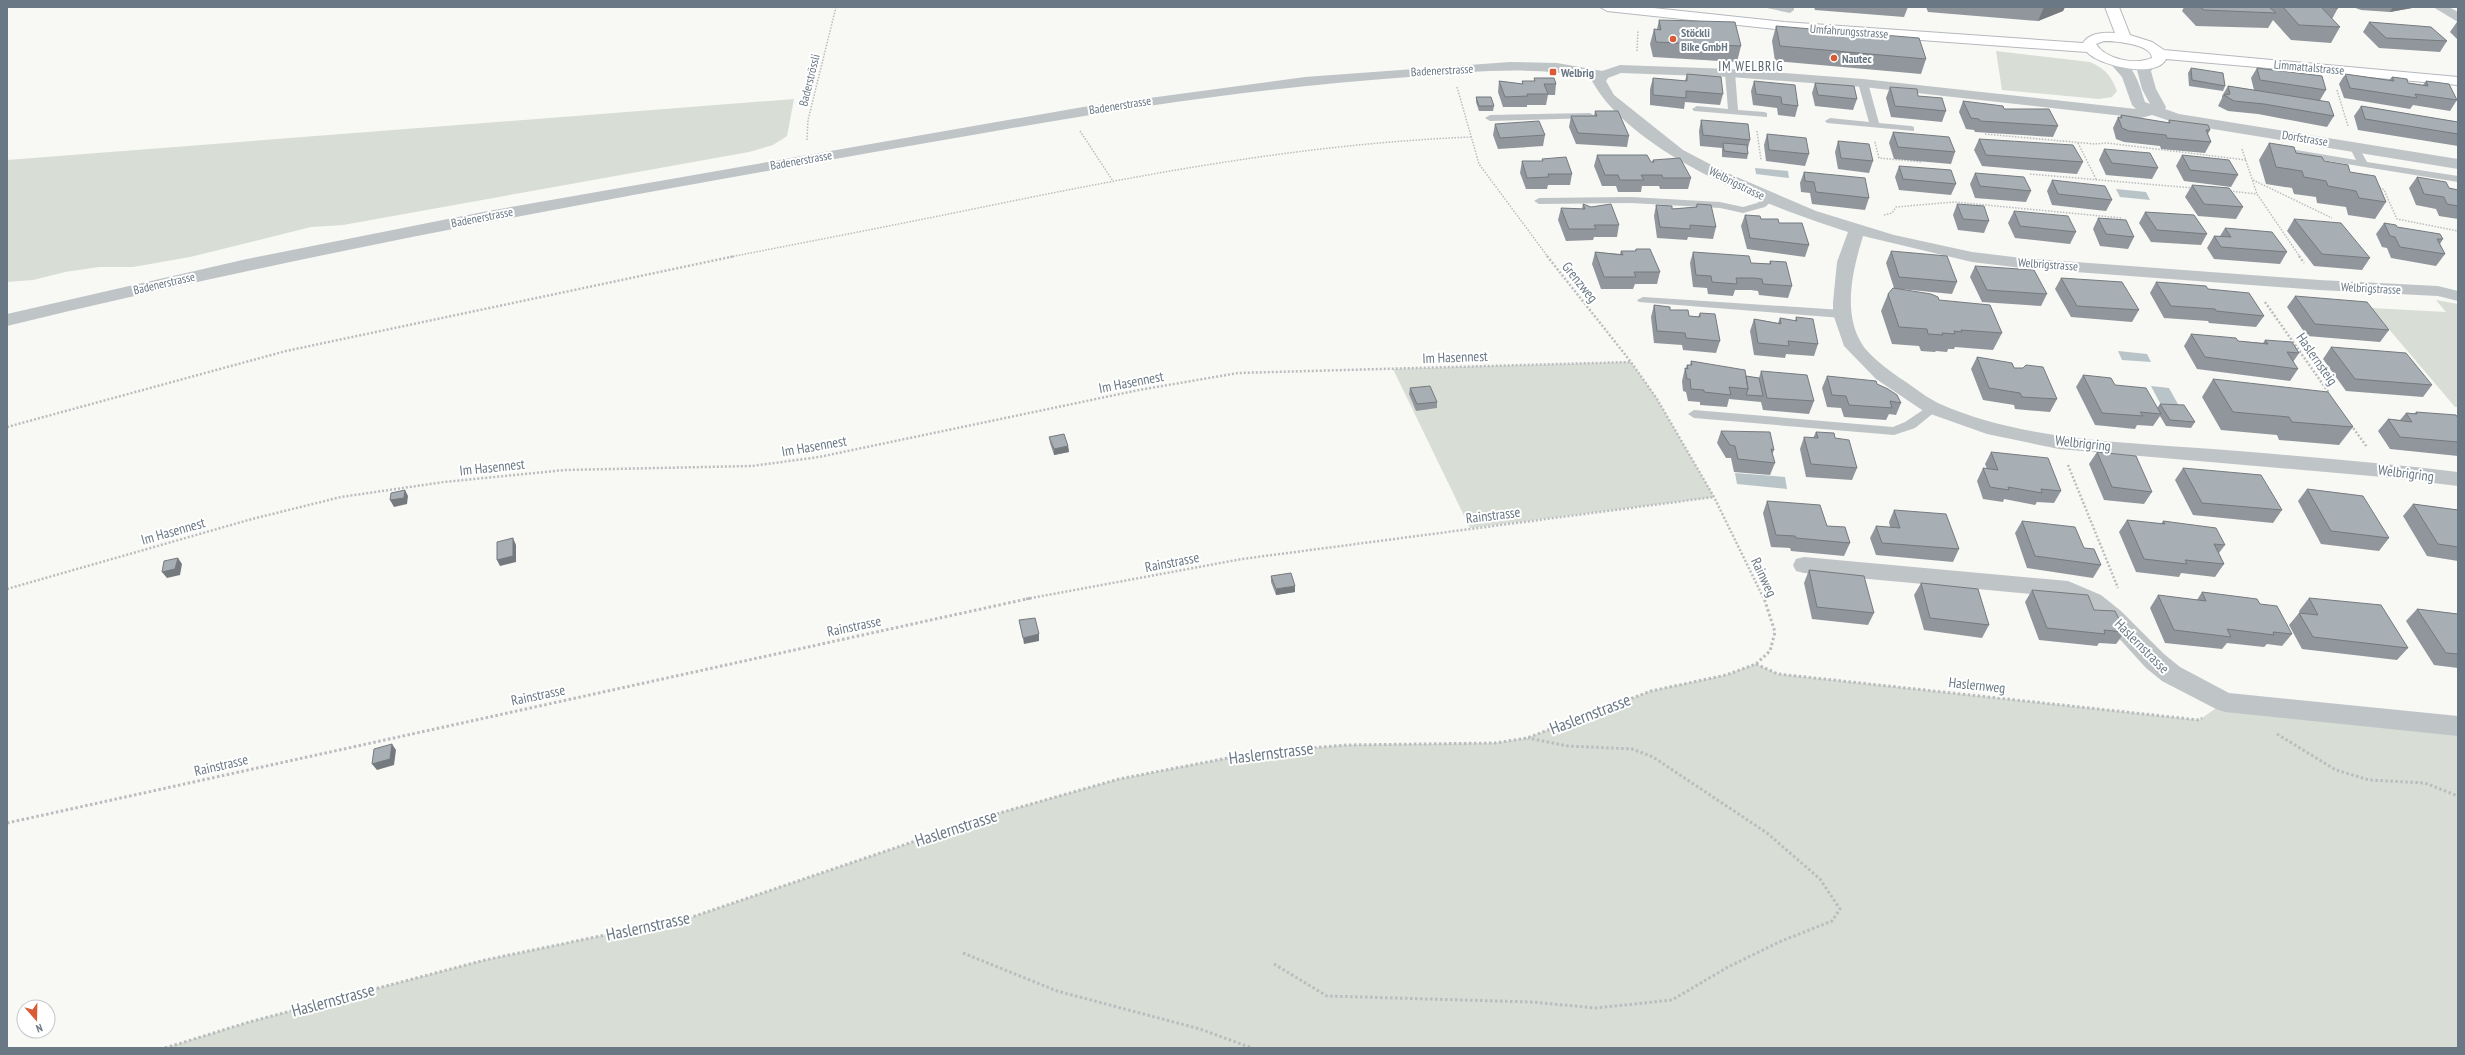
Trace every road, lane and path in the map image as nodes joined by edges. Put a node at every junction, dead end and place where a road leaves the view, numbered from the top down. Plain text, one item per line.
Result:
1 (836, 7) edge
2 (1608, 7) edge
3 (1766, 7) edge
4 (1790, 7) edge
5 (2112, 7) edge
6 (2440, 7) edge
7 (1641, 12) junction
8 (2458, 18) edge
9 (2124, 38) junction
10 (2090, 48) junction
11 (2160, 54) junction
12 (2116, 62) junction
13 (2149, 65) junction
14 (1453, 69) junction
15 (1637, 69) junction
16 (1730, 73) junction
17 (1603, 75) junction
18 (2458, 81) edge
19 (1863, 83) junction
20 (2337, 90) dead end
21 (1697, 109) dead end
22 (2154, 111) junction
23 (1068, 113) junction
24 (1732, 113) junction
25 (1754, 114) junction
26 (1598, 116) edge
27 (1764, 116) dead end
28 (1490, 118) dead end
29 (1830, 121) dead end
30 (1872, 125) junction
31 (2235, 127) junction
32 (2348, 127) dead end
33 (1911, 129) dead end
34 (1985, 134) edge
35 (1471, 137) junction
36 (2078, 143) junction
37 (2354, 146) junction
38 (2273, 149) edge
39 (809, 158) junction
40 (1761, 160) dead end
41 (2246, 160) junction
42 (1922, 162) edge
43 (2363, 164) junction
44 (2458, 164) edge
45 (2030, 174) dead end
46 (2252, 179) junction
47 (2458, 179) edge
48 (2097, 180) junction
49 (1113, 181) junction
50 (2372, 184) edge
51 (2196, 188) edge
52 (2226, 191) edge
53 (2257, 194) junction
54 (1769, 199) junction
55 (1539, 201) dead end
56 (2122, 218) edge
57 (2332, 218) dead end
58 (1857, 230) junction
59 (2458, 231) edge
60 (2248, 279) junction
61 (2319, 285) junction
62 (2458, 296) edge
63 (1643, 300) dead end
64 (1842, 314) junction
65 (7, 320) edge
66 (1631, 362) junction
67 (2333, 400) edge
68 (1932, 408) junction
69 (1694, 414) dead end
70 (2347, 419) edge
71 (7, 427) edge
72 (2065, 459) dead end
73 (2383, 470) junction
74 (2458, 479) edge
75 (1714, 497) junction
76 (1804, 565) dead end
77 (7, 589) edge
78 (2119, 591) dead end
79 (1756, 664) junction
80 (2199, 720) dead end
81 (2458, 726) edge
82 (2271, 730) dead end
83 (1527, 738) junction
84 (2458, 796) edge
85 (7, 823) edge
86 (963, 954) dead end
87 (1274, 964) dead end
88 (165, 1048) edge
89 (1252, 1048) edge

1 - 39 path, Baderströssli
2 - 7 main road, Umfahrungsstrasse
3 - 4 lane
5 - 9 main road
6 - 8 street
7 - 10 main road, Umfahrungsstrasse
7 - 15 path
9 - 10 main road
9 - 11 main road
10 - 12 main road
11 - 13 main road
11 - 18 main road, Limmattalstrasse
12 - 13 main road
12 - 22 street, Dorfstrasse
13 - 22 street
14 - 17 street, Badenerstrasse
14 - 23 street, Badenerstrasse
14 - 35 path, Grenzweg
15 - 16 street
15 - 17 street
16 - 19 street
16 - 24 lane
17 - 54 street, Welbrigstrasse
19 - 22 street
19 - 30 lane
20 - 32 path
21 - 24 lane
22 - 31 street, Dorfstrasse
23 - 39 street, Badenerstrasse
23 - 49 path
24 - 25 lane
25 - 27 lane
25 - 40 path
26 - 28 lane
29 - 30 lane
30 - 33 lane
30 - 42 path
31 - 37 street, Dorfstrasse
31 - 41 path
34 - 36 path
35 - 49 path
35 - 66 path, Grenzweg
36 - 41 path
36 - 48 path
37 - 43 lane
37 - 44 street, Dorfstrasse
38 - 43 lane
39 - 65 street, Badenerstrasse
41 - 46 path
43 - 47 lane
45 - 48 path
46 - 53 path
46 - 57 path
48 - 51 path
49 - 71 path
50 - 59 path
52 - 53 path
53 - 61 path
54 - 55 lane
54 - 58 street, Welbrigstrasse
56 - 58 path
58 - 60 street, Welbrigstrasse
58 - 64 street, Welbrigring
60 - 61 street, Welbrigstrasse
60 - 67 path, Haslernsteig
61 - 62 street, Welbrigstrasse
63 - 64 lane
64 - 68 street, Welbrigring
66 - 75 path, Grenzweg
66 - 77 path, Im Hasennest
68 - 69 lane
68 - 73 street, Welbrigring
70 - 73 path
72 - 78 path
73 - 74 street, Welbrigring
75 - 79 path, Rainweg
75 - 85 path, Rainstrasse
76 - 81 street, Haslernstrasse
79 - 80 path, Haslernweg
79 - 83 path, Haslernstrasse
82 - 84 path
83 - 87 path
83 - 88 path, Haslernstrasse
86 - 89 path

